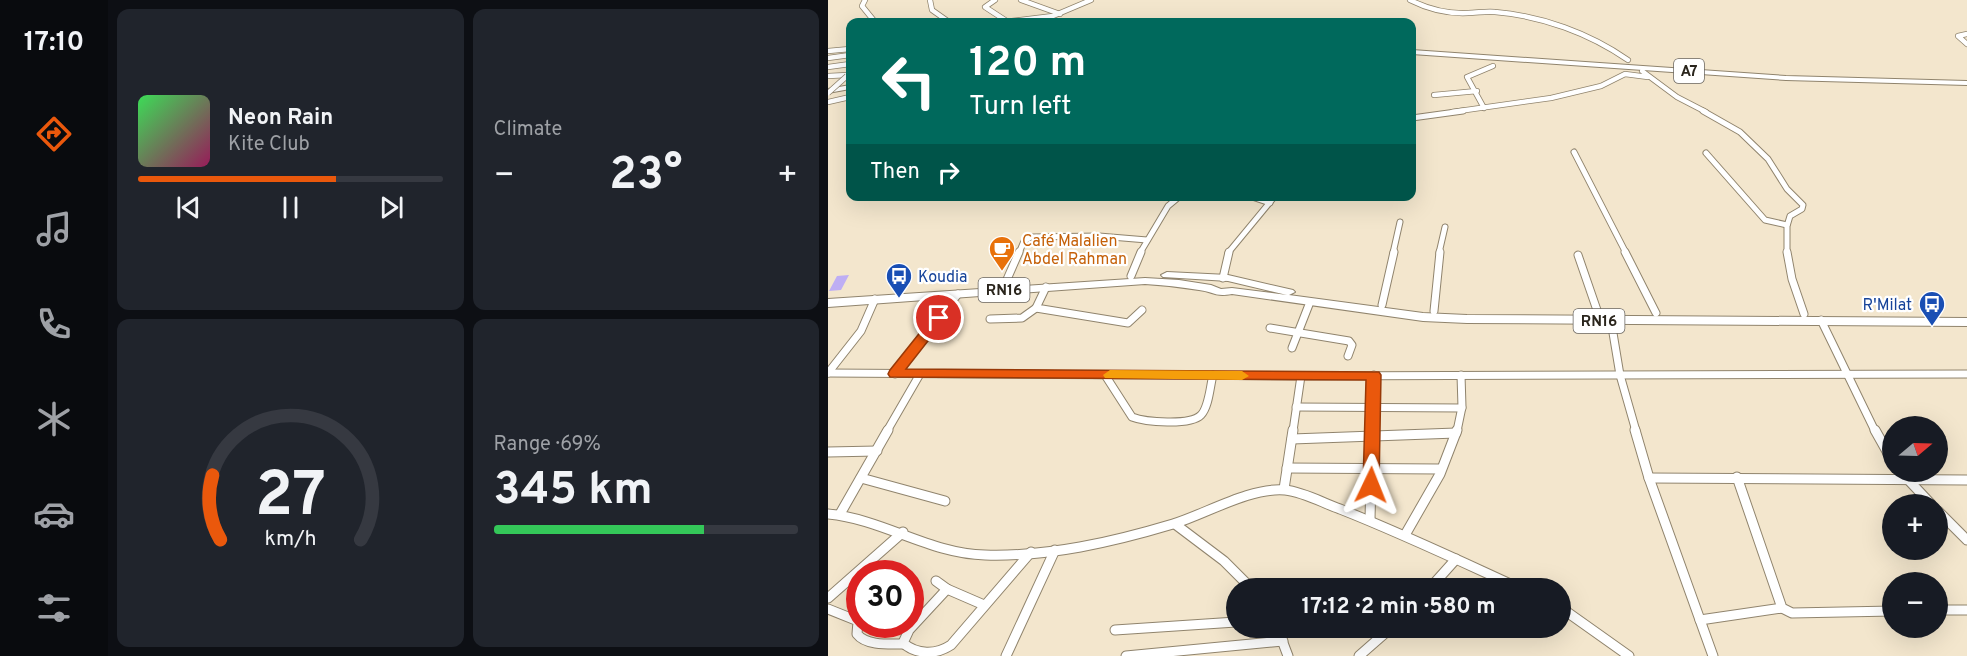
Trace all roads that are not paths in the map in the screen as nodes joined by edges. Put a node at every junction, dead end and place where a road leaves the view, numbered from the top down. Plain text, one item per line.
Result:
1 (865, 0) edge
2 (930, 0) edge
3 (995, 0) edge
4 (1021, 0) edge
5 (1091, 0) edge
6 (1410, 0) edge
7 (1060, 14) junction
8 (872, 18) edge
9 (943, 18) edge
10 (1002, 18) edge
11 (1047, 18) edge
12 (1967, 34) edge
13 (1967, 45) edge
14 (846, 49) edge
15 (1416, 50) edge
16 (828, 51) edge
17 (846, 56) edge
18 (828, 58) edge
19 (1628, 60) dead end
20 (846, 65) edge
21 (1480, 65) dead end
22 (1493, 66) dead end
23 (828, 67) edge
24 (1484, 71) junction
25 (1642, 71) dead end
26 (828, 76) edge
27 (1648, 76) junction
28 (846, 79) edge
29 (846, 81) edge
30 (1967, 81) edge
31 (828, 91) edge
32 (1477, 91) junction
33 (1434, 95) dead end
34 (846, 98) edge
35 (828, 102) edge
36 (1484, 108) junction
37 (1416, 116) edge
38 (1574, 152) dead end
39 (1706, 153) dead end
40 (1174, 201) edge
41 (1264, 201) edge
42 (1270, 203) joint
43 (1400, 222) dead end
44 (1787, 225) junction
45 (1445, 227) dead end
46 (1147, 240) junction
47 (1578, 255) dead end
48 (1131, 276) junction
49 (1224, 283) junction
50 (1005, 284) junction
51 (1046, 287) junction
52 (958, 294) junction
53 (828, 297) edge
54 (875, 299) junction
55 (1310, 302) junction
56 (828, 303) edge
57 (1382, 304) junction
58 (1036, 308) junction
59 (1142, 310) dead end
60 (1434, 311) junction
61 (1598, 313) junction
62 (1656, 313) junction
63 (1804, 314) junction
64 (1967, 315) edge
65 (990, 319) dead end
66 (1821, 320) junction
67 (1611, 321) junction
68 (1967, 322) edge
69 (1270, 328) dead end
70 (1298, 333) junction
71 (1293, 348) dead end
72 (1348, 356) dead end
73 (828, 373) edge
74 (895, 374) junction
75 (920, 374) junction
76 (1967, 374) edge
77 (1105, 375) junction
78 (1213, 375) junction
79 (1374, 375) junction
80 (1461, 375) junction
81 (1620, 375) junction
82 (1848, 375) junction
83 (1301, 376) junction
84 (1296, 407) junction
85 (1373, 407) junction
86 (1462, 408) junction
87 (1456, 433) junction
88 (1372, 437) junction
89 (1292, 439) junction
90 (1882, 443) edge
91 (877, 451) junction
92 (828, 452) edge
93 (1287, 468) junction
94 (1371, 468) junction
95 (1440, 469) junction
96 (1737, 477) junction
97 (861, 478) junction
98 (1649, 478) junction
99 (1882, 480) edge
100 (1948, 480) edge
101 (1967, 480) edge
102 (1909, 482) edge
103 (1284, 489) junction
104 (1921, 494) edge
105 (945, 501) dead end
106 (828, 514) edge
107 (840, 514) junction
108 (1370, 520) junction
109 (1948, 521) edge
110 (1175, 524) junction
111 (903, 532) junction
112 (1405, 535) junction
113 (1967, 540) edge
114 (1055, 550) junction
115 (1031, 552) junction
116 (1456, 560) junction
117 (1241, 578) edge
118 (1439, 578) edge
119 (1497, 578) edge
120 (936, 581) dead end
121 (947, 589) junction
122 (828, 597) edge
123 (984, 605) junction
124 (1782, 608) junction
125 (828, 609) edge
126 (1948, 610) edge
127 (1967, 610) edge
128 (1882, 611) edge
129 (1571, 615) edge
130 (1700, 620) junction
131 (1226, 623) edge
132 (1115, 630) dead end
133 (1282, 638) edge
134 (1379, 638) edge
135 (1283, 641) junction
136 (904, 644) junction
137 (1006, 656) edge
138 (1126, 656) edge
139 (1288, 656) edge
140 (1359, 656) edge
141 (1629, 656) edge
142 (1713, 656) edge

1 - 8 street
2 - 9 street
3 - 10 street
4 - 7 street
5 - 7 street
6 - 19 street
7 - 11 street
12 - 13 street
14 - 16 street
15 - 30 highway, A7
17 - 18 street
20 - 23 street
21 - 24 street
22 - 24 street
24 - 32 street
25 - 27 street
26 - 28 street
27 - 36 street
27 - 44 street
29 - 31 highway
32 - 33 street
32 - 36 street
34 - 35 street
36 - 37 street
38 - 62 street
39 - 44 street
40 - 46 street
41 - 42 street
42 - 49 street
43 - 57 street
44 - 63 street
45 - 60 street
46 - 48 street
46 - 50 street
47 - 61 street
48 - 49 highway, RN16
48 - 50 highway, RN16
49 - 51 highway, RN16
49 - 55 highway, RN16
49 - 57 highway, RN16
50 - 53 highway, RN16
51 - 52 highway, RN16
51 - 58 street
52 - 54 highway, RN16
52 - 74 street
54 - 56 highway, RN16
54 - 73 street
55 - 67 highway, RN16
55 - 70 street
57 - 60 highway, RN16
58 - 59 street
58 - 65 street
60 - 61 highway, RN16
61 - 62 highway, RN16
62 - 63 highway, RN16
63 - 64 highway, RN16
66 - 67 highway, RN16
66 - 68 highway, RN16
66 - 82 street
67 - 81 street
69 - 70 street
70 - 71 street
70 - 72 street
73 - 74 street
74 - 75 street
75 - 77 street
75 - 91 street
76 - 82 street
77 - 78 street
77 - 78 street
78 - 83 street
79 - 80 street
79 - 83 street
79 - 85 street
80 - 81 street
80 - 86 street
81 - 82 street
81 - 98 street
82 - 90 street
83 - 84 street
84 - 85 street
84 - 89 street
85 - 86 street
85 - 88 street
86 - 87 street
87 - 88 street
87 - 95 street
88 - 89 street
88 - 94 street
89 - 93 street
91 - 92 street
91 - 97 street
93 - 94 street
93 - 103 street
94 - 95 street
94 - 108 street
95 - 112 street
96 - 98 street
96 - 99 street
96 - 124 street
97 - 105 street
97 - 107 street
98 - 130 street
100 - 101 street
102 - 104 street
103 - 108 street
103 - 110 street
106 - 107 street
107 - 111 street
108 - 112 street
109 - 113 street
110 - 114 street
110 - 117 street
111 - 115 street
111 - 122 street
112 - 116 street
114 - 115 street
114 - 137 street
115 - 123 street
116 - 118 street
116 - 119 street
120 - 121 street
121 - 123 street
121 - 136 street
123 - 136 street
124 - 128 street
124 - 130 street
125 - 136 street
126 - 127 street
129 - 141 street
130 - 142 street
131 - 132 street
133 - 135 street
134 - 140 street
135 - 138 street
135 - 139 street

